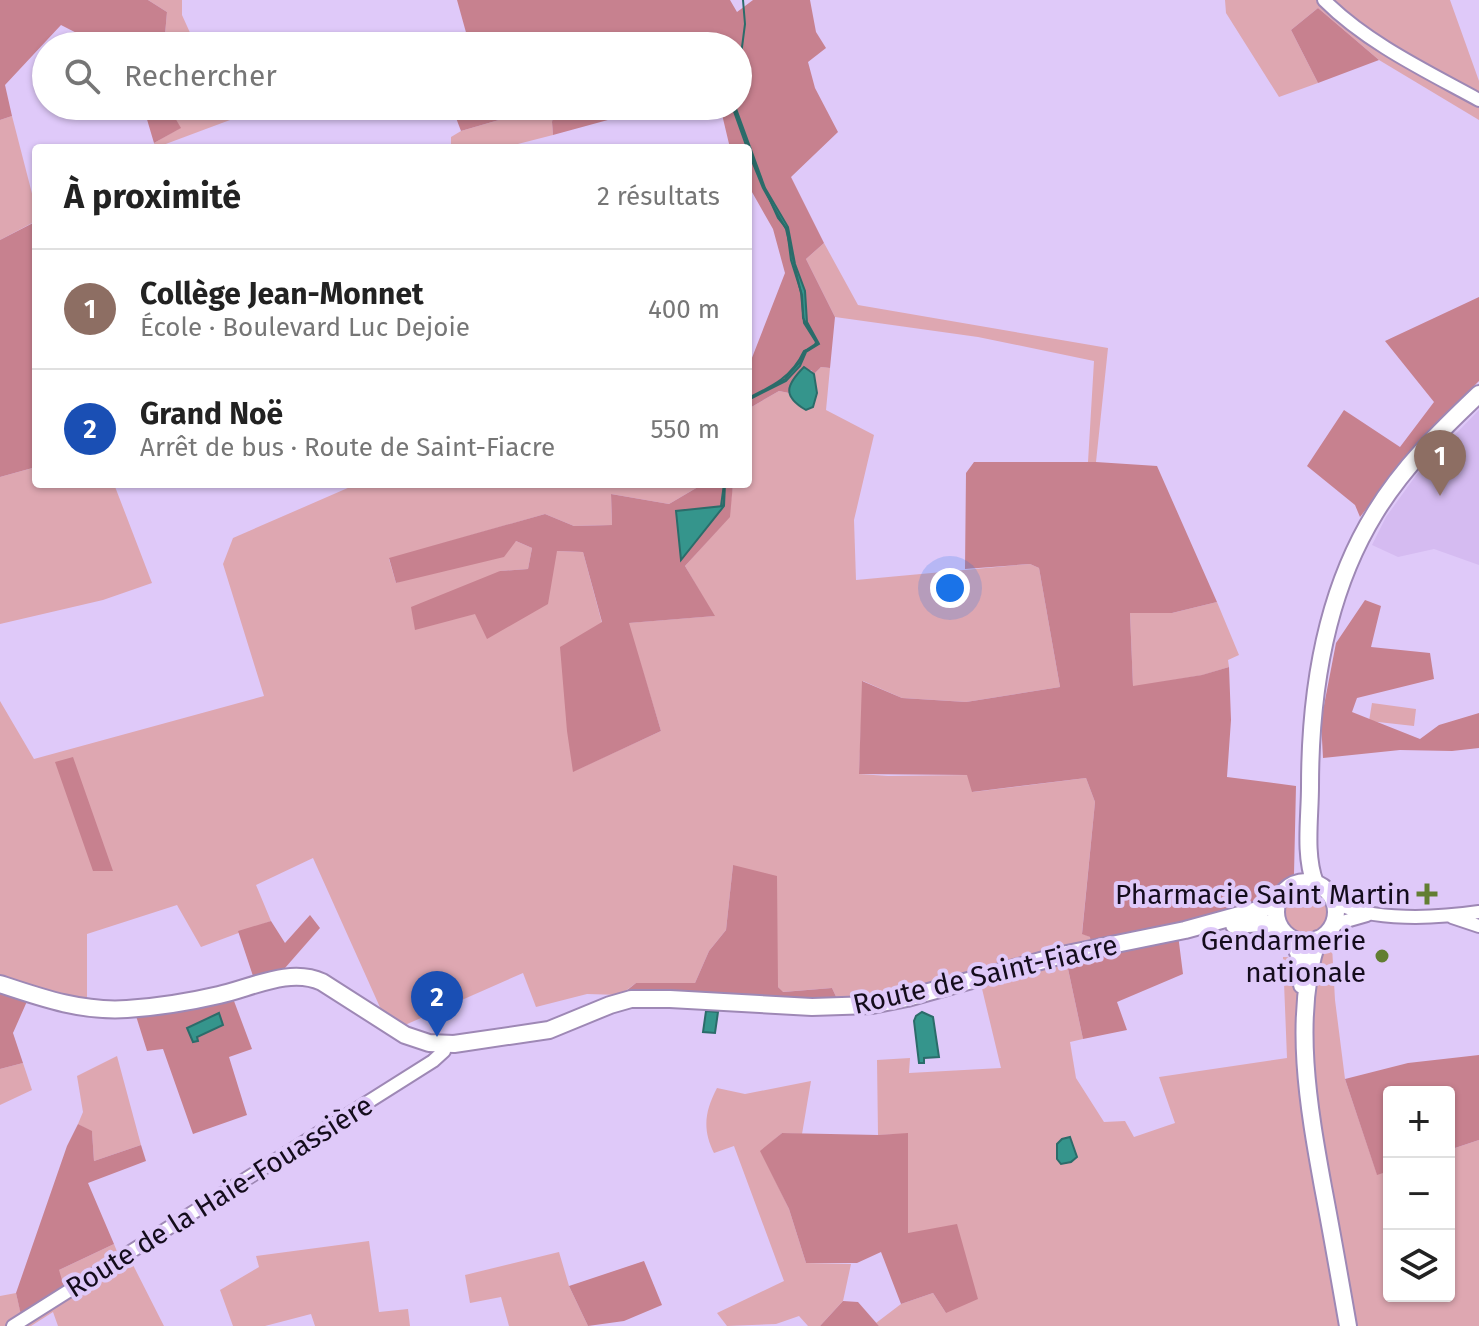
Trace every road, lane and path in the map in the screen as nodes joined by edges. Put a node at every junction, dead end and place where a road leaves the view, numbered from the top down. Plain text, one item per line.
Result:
1 (1324, 0) edge
2 (1479, 100) edge
3 (1479, 394) edge
4 (1310, 772) junction
5 (1315, 883) junction
6 (1294, 884) junction
7 (1334, 902) junction
8 (1276, 905) junction
9 (1479, 912) edge
10 (1374, 913) junction
11 (1449, 916) junction
12 (1332, 925) junction
13 (1279, 926) junction
14 (1479, 926) edge
15 (1185, 930) junction
16 (1293, 939) junction
17 (1318, 939) junction
18 (0, 984) edge
19 (1305, 1022) junction
20 (438, 1043) junction
21 (13, 1326) edge
22 (1348, 1326) edge

1 - 2 street
3 - 4 main road
4 - 5 main road
4 - 6 main road
5 - 6 main road
5 - 7 main road
6 - 8 main road
7 - 10 street
7 - 12 main road
8 - 13 main road
8 - 15 main road, Route de Saint-Fiacre
9 - 11 street
9 - 14 street
10 - 11 street
10 - 12 street
11 - 14 street
12 - 17 main road
13 - 15 main road, Route de Saint-Fiacre
13 - 16 main road
15 - 20 main road, Route de Saint-Fiacre
16 - 17 main road
16 - 19 main road
17 - 19 main road
18 - 20 main road
19 - 22 main road
20 - 21 street, Route de la Haie-Fouassière

